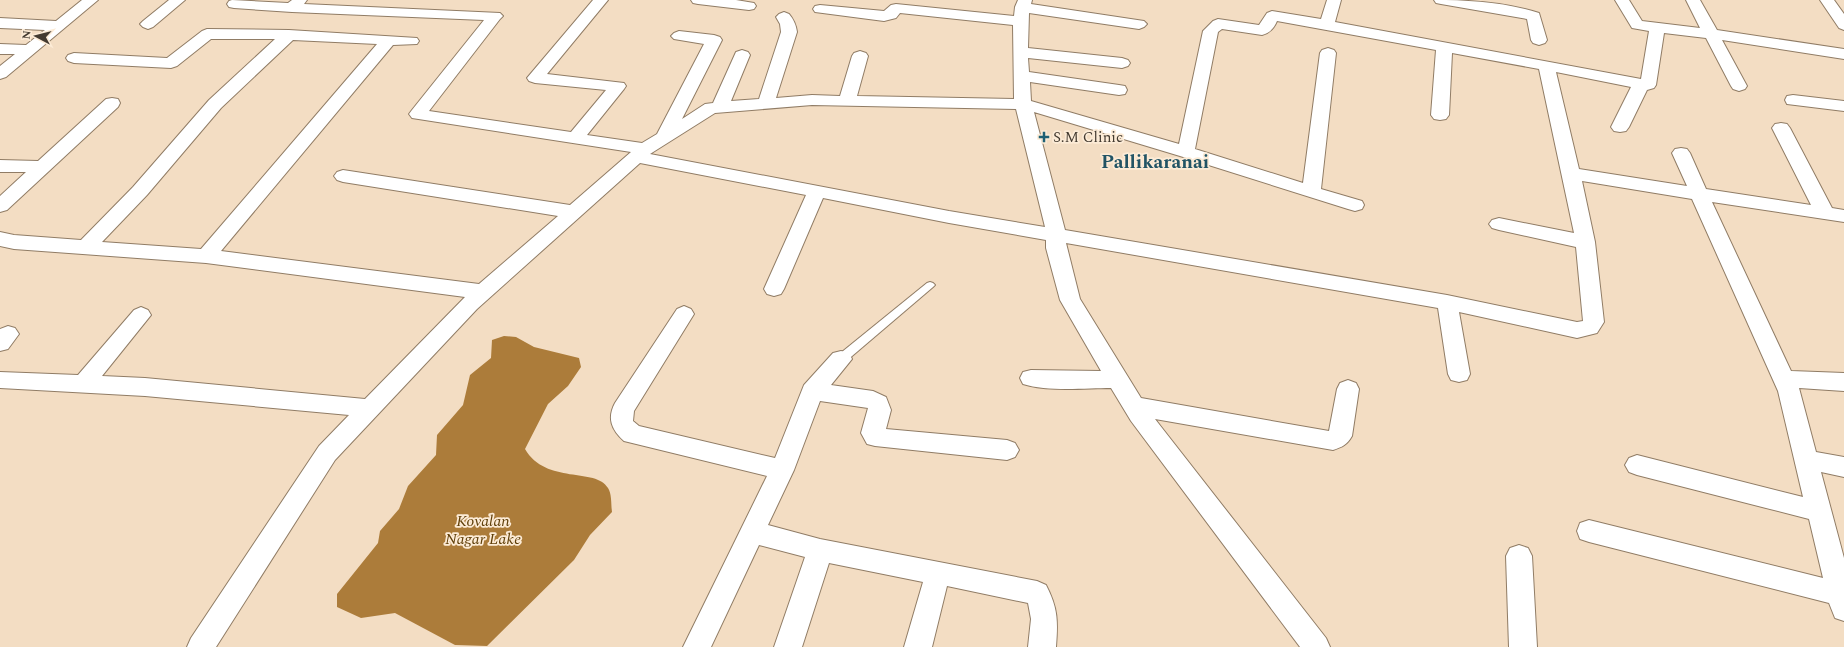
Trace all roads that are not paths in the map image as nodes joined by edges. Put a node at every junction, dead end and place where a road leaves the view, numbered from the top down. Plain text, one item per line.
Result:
1 (91, 0) edge
2 (178, 0) edge
3 (601, 0) edge
4 (698, 0) edge
5 (1334, 0) edge
6 (1441, 0) edge
7 (1622, 0) edge
8 (1693, 0) edge
9 (1827, 0) edge
10 (715, 1) edge
11 (234, 4) dead end
12 (296, 4) edge
13 (389, 6) edge
14 (749, 6) dead end
15 (1520, 6) edge
16 (1030, 7) edge
17 (820, 9) dead end
18 (784, 18) dead end
19 (0, 23) edge
20 (148, 24) dead end
21 (1139, 24) dead end
22 (1327, 24) junction
23 (1844, 25) edge
24 (59, 26) junction
25 (1657, 28) junction
26 (1711, 34) junction
27 (289, 35) junction
28 (679, 36) dead end
29 (389, 40) junction
30 (1539, 40) dead end
31 (411, 41) dead end
32 (1444, 46) junction
33 (0, 49) edge
34 (29, 50) junction
35 (1021, 52) junction
36 (1328, 53) dead end
37 (1844, 54) edge
38 (742, 55) dead end
39 (860, 56) dead end
40 (74, 58) dead end
41 (1122, 63) dead end
42 (1546, 66) junction
43 (0, 74) edge
44 (1022, 76) junction
45 (1640, 84) junction
46 (1739, 86) dead end
47 (1118, 90) dead end
48 (1794, 100) dead end
49 (847, 101) junction
50 (112, 103) dead end
51 (766, 104) junction
52 (1023, 104) junction
53 (1844, 106) edge
54 (720, 107) junction
55 (1440, 115) dead end
56 (1620, 127) dead end
57 (1781, 128) dead end
58 (664, 137) junction
59 (575, 138) junction
60 (1186, 152) junction
61 (641, 153) junction
62 (1680, 153) dead end
63 (0, 166) edge
64 (41, 167) junction
65 (1571, 174) junction
66 (342, 176) dead end
67 (817, 191) junction
68 (1311, 192) junction
69 (1699, 193) junction
70 (1355, 205) dead end
71 (0, 206) edge
72 (574, 212) junction
73 (1825, 213) junction
74 (1844, 216) edge
75 (1498, 224) dead end
76 (1056, 234) junction
77 (0, 239) edge
78 (1585, 242) junction
79 (86, 247) junction
80 (206, 256) junction
81 (930, 285) dead end
82 (774, 289) dead end
83 (484, 292) junction
84 (1446, 302) junction
85 (684, 314) dead end
86 (141, 315) dead end
87 (841, 359) joint
88 (1459, 374) dead end
89 (1031, 378) dead end
90 (1117, 379) junction
91 (1784, 379) junction
92 (0, 380) edge
93 (1844, 382) edge
94 (84, 383) junction
95 (1348, 389) dead end
96 (812, 391) junction
97 (1133, 406) junction
98 (371, 408) junction
99 (1007, 450) dead end
100 (1807, 460) junction
101 (1638, 465) dead end
102 (1844, 467) edge
103 (782, 470) junction
104 (1819, 511) junction
105 (1589, 531) dead end
106 (752, 532) junction
107 (820, 550) junction
108 (1519, 556) dead end
109 (938, 573) junction
110 (1842, 601) edge
111 (201, 647) edge
112 (697, 647) edge
113 (788, 647) edge
114 (918, 647) edge
115 (1042, 647) edge
116 (1316, 647) edge
117 (1523, 647) edge

1 - 24 street
2 - 20 street
3 - 59 street
4 - 10 street
5 - 22 street
6 - 15 street
7 - 25 street
8 - 26 street
9 - 23 street
10 - 14 street
11 - 12 street
12 - 13 street
13 - 59 street
15 - 30 street
16 - 17 street
16 - 21 street
16 - 35 street
18 - 51 street
19 - 24 street
22 - 32 street
22 - 60 street
24 - 34 street
25 - 26 street
25 - 45 street
26 - 37 street
26 - 46 street
27 - 29 street
27 - 40 street
27 - 79 street
28 - 58 street
29 - 31 street
29 - 80 street
32 - 42 street
32 - 55 street
33 - 34 street
34 - 43 street
35 - 41 street
35 - 44 street
36 - 68 street
38 - 54 street
39 - 49 street
42 - 45 street
42 - 65 street
44 - 47 street
44 - 52 street
45 - 56 street
48 - 53 street
49 - 51 street
49 - 52 street
50 - 64 street
51 - 54 street
52 - 60 street
52 - 76 street
54 - 58 street
57 - 73 street
58 - 61 street
59 - 61 street
60 - 68 street
61 - 67 street
61 - 72 street
62 - 69 street
63 - 64 street
64 - 71 street
65 - 69 street
65 - 78 street
66 - 72 street
67 - 76 street
67 - 82 street
68 - 70 street
69 - 73 street
69 - 91 street
72 - 83 street
73 - 74 street
75 - 78 street
76 - 84 street
76 - 90 street
77 - 79 street
78 - 84 street
79 - 80 street
80 - 83 street
81 - 87 lane
83 - 98 street
84 - 88 street
85 - 103 street
86 - 94 street
87 - 96 street
89 - 90 street
90 - 97 street
91 - 93 street
91 - 100 street
92 - 94 street
94 - 98 street
95 - 97 street
96 - 99 street
96 - 103 street
97 - 116 street
98 - 111 street
100 - 102 street
100 - 104 street
101 - 104 street
103 - 106 street
104 - 110 street
105 - 110 street
106 - 107 street
106 - 112 street
107 - 109 street
107 - 113 street
108 - 117 street
109 - 114 street
109 - 115 street

